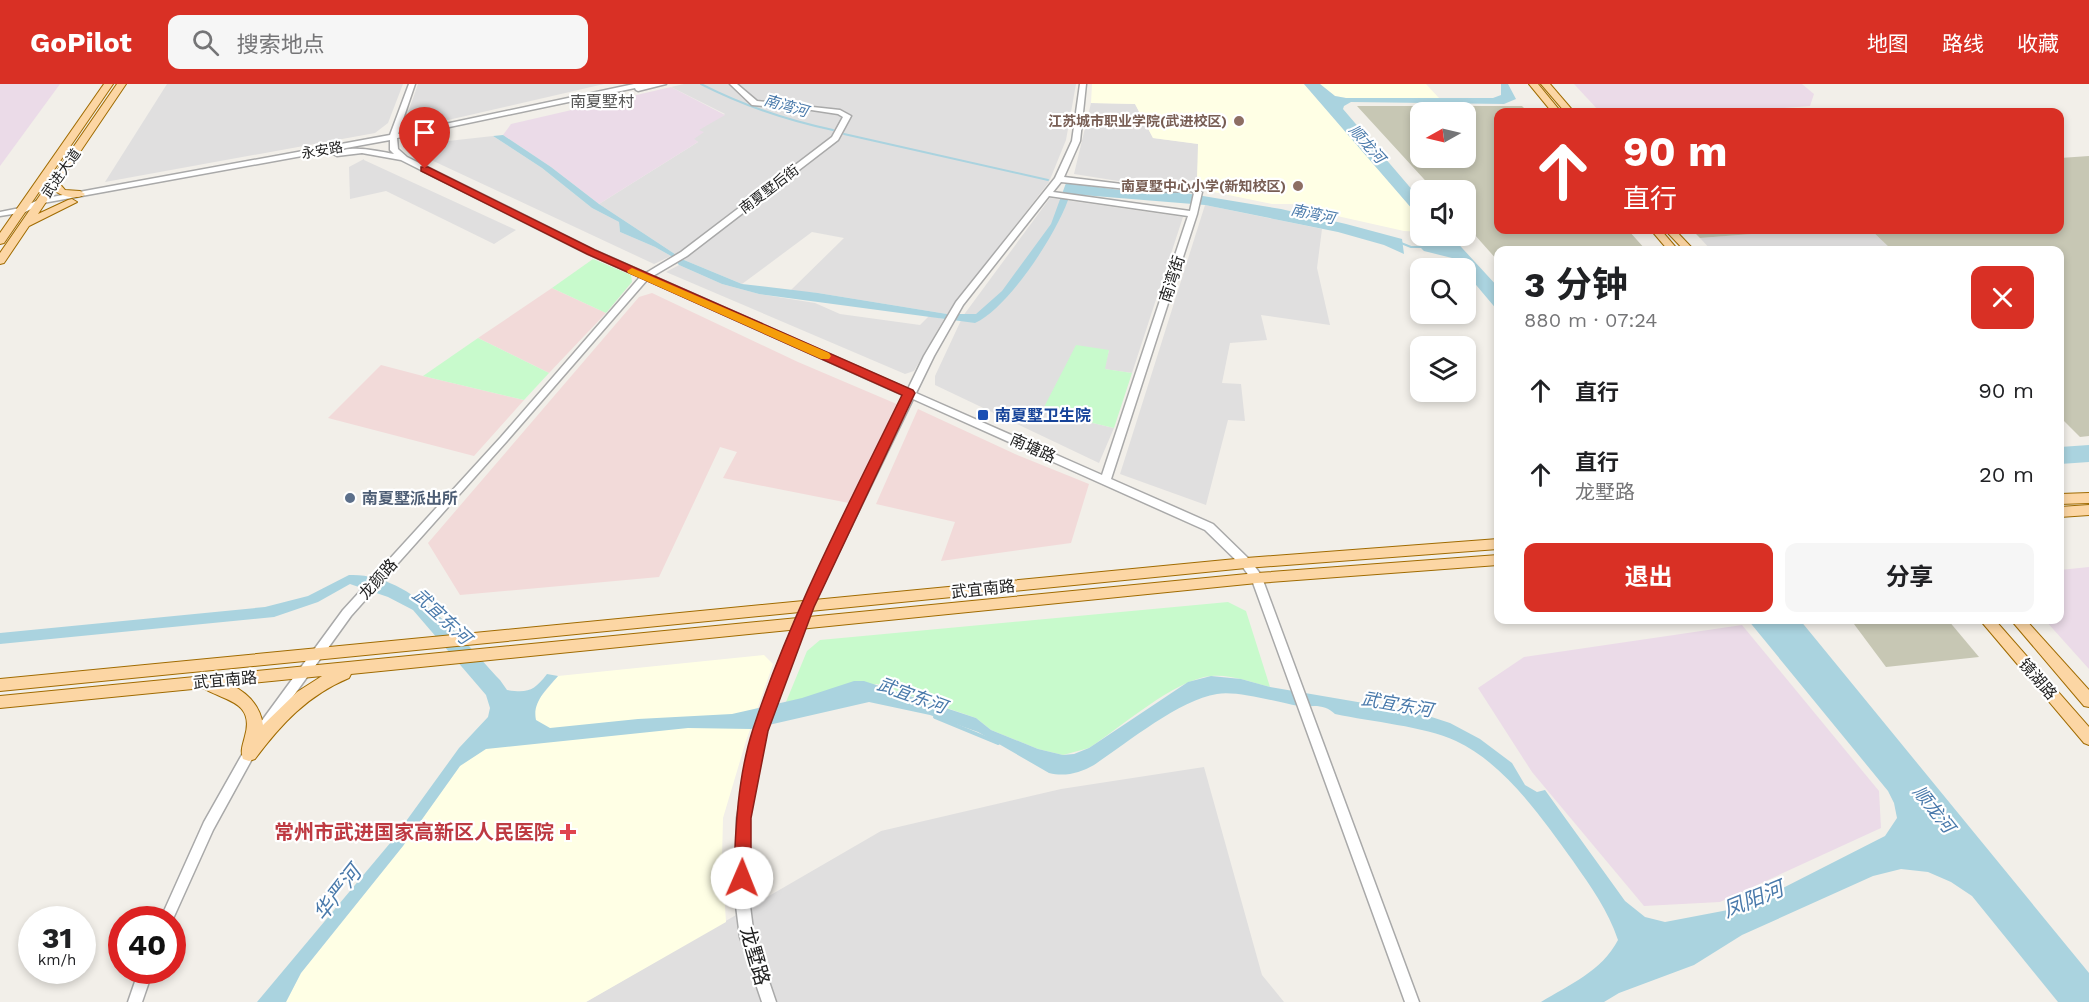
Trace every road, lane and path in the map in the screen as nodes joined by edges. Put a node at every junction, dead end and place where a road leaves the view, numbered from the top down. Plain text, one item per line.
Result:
1 (109, 84) edge
2 (122, 84) edge
3 (412, 84) edge
4 (644, 84) edge
5 (663, 84) edge
6 (733, 84) edge
7 (1083, 84) edge
8 (1533, 84) edge
9 (1545, 84) edge
10 (1554, 108) edge
11 (1566, 108) edge
12 (393, 140) junction
13 (334, 154) junction
14 (404, 159) junction
15 (1059, 179) junction
16 (54, 183) junction
17 (80, 194) junction
18 (1052, 194) junction
19 (72, 202) junction
20 (39, 205) junction
21 (22, 210) junction
22 (1194, 211) junction
23 (0, 214) edge
24 (21, 231) junction
25 (1659, 234) edge
26 (1674, 234) edge
27 (0, 241) edge
28 (1670, 246) edge
29 (1685, 246) edge
30 (0, 261) edge
31 (645, 277) junction
32 (909, 393) junction
33 (1105, 481) junction
34 (2089, 498) edge
35 (2064, 499) edge
36 (2089, 510) edge
37 (2064, 512) edge
38 (1494, 544) edge
39 (1494, 560) edge
40 (1246, 563) junction
41 (1257, 578) junction
42 (807, 607) junction
43 (800, 622) junction
44 (1990, 624) edge
45 (2022, 624) edge
46 (315, 655) junction
47 (367, 666) junction
48 (302, 673) junction
49 (195, 683) junction
50 (0, 685) edge
51 (2089, 701) edge
52 (0, 702) edge
53 (2089, 738) edge
54 (249, 753) junction
55 (172, 906) edge
56 (141, 984) edge
57 (135, 1002) edge
58 (769, 1002) edge
59 (1412, 1002) edge

1 - 21 main road, 武进大道
2 - 16 main road, 武进大道
3 - 12 street
4 - 12 street, 永安路
5 - 12 street, 永安路
6 - 31 street, 南夏墅后街
7 - 15 street
8 - 10 main road
9 - 11 main road
12 - 13 street, 永安路
12 - 14 street, 南塘路
12 - 17 street, 永安路
13 - 14 street
13 - 19 street, 永安路
14 - 31 street, 南塘路
15 - 18 street
15 - 22 street, 南湾街
16 - 17 main road
16 - 20 main road, 武进大道
17 - 20 street, 永安路
18 - 22 street
18 - 32 street
19 - 20 street, 永安路
19 - 24 main road
20 - 21 street
20 - 24 main road, 武进大道
21 - 23 street
21 - 27 main road, 武进大道
22 - 33 street, 南湾街
24 - 30 main road, 武进大道
25 - 28 main road
26 - 29 main road
31 - 32 street, 南塘路
31 - 46 street, 龙颜路
32 - 33 street, 南塘路
32 - 42 street
33 - 40 street, 南塘路
34 - 35 main road
36 - 37 main road
38 - 40 main road, 武宜南路
39 - 41 main road, 武宜南路
40 - 41 street, 南塘路
40 - 42 main road, 武宜南路
41 - 43 main road, 武宜南路
41 - 59 street, 南塘路
42 - 43 street
42 - 46 main road, 武宜南路
43 - 47 main road, 武宜南路
43 - 58 street, 龙墅路
44 - 53 main road, 镜湖路
45 - 51 main road, 镜湖路
46 - 48 street, 龙颜路
46 - 50 main road, 武宜南路
47 - 48 main road, 武宜南路
47 - 54 main road
48 - 49 main road, 武宜南路
48 - 54 street, 龙颜路
49 - 52 main road, 武宜南路
49 - 54 main road
54 - 55 street, 龙颜路
56 - 57 street

